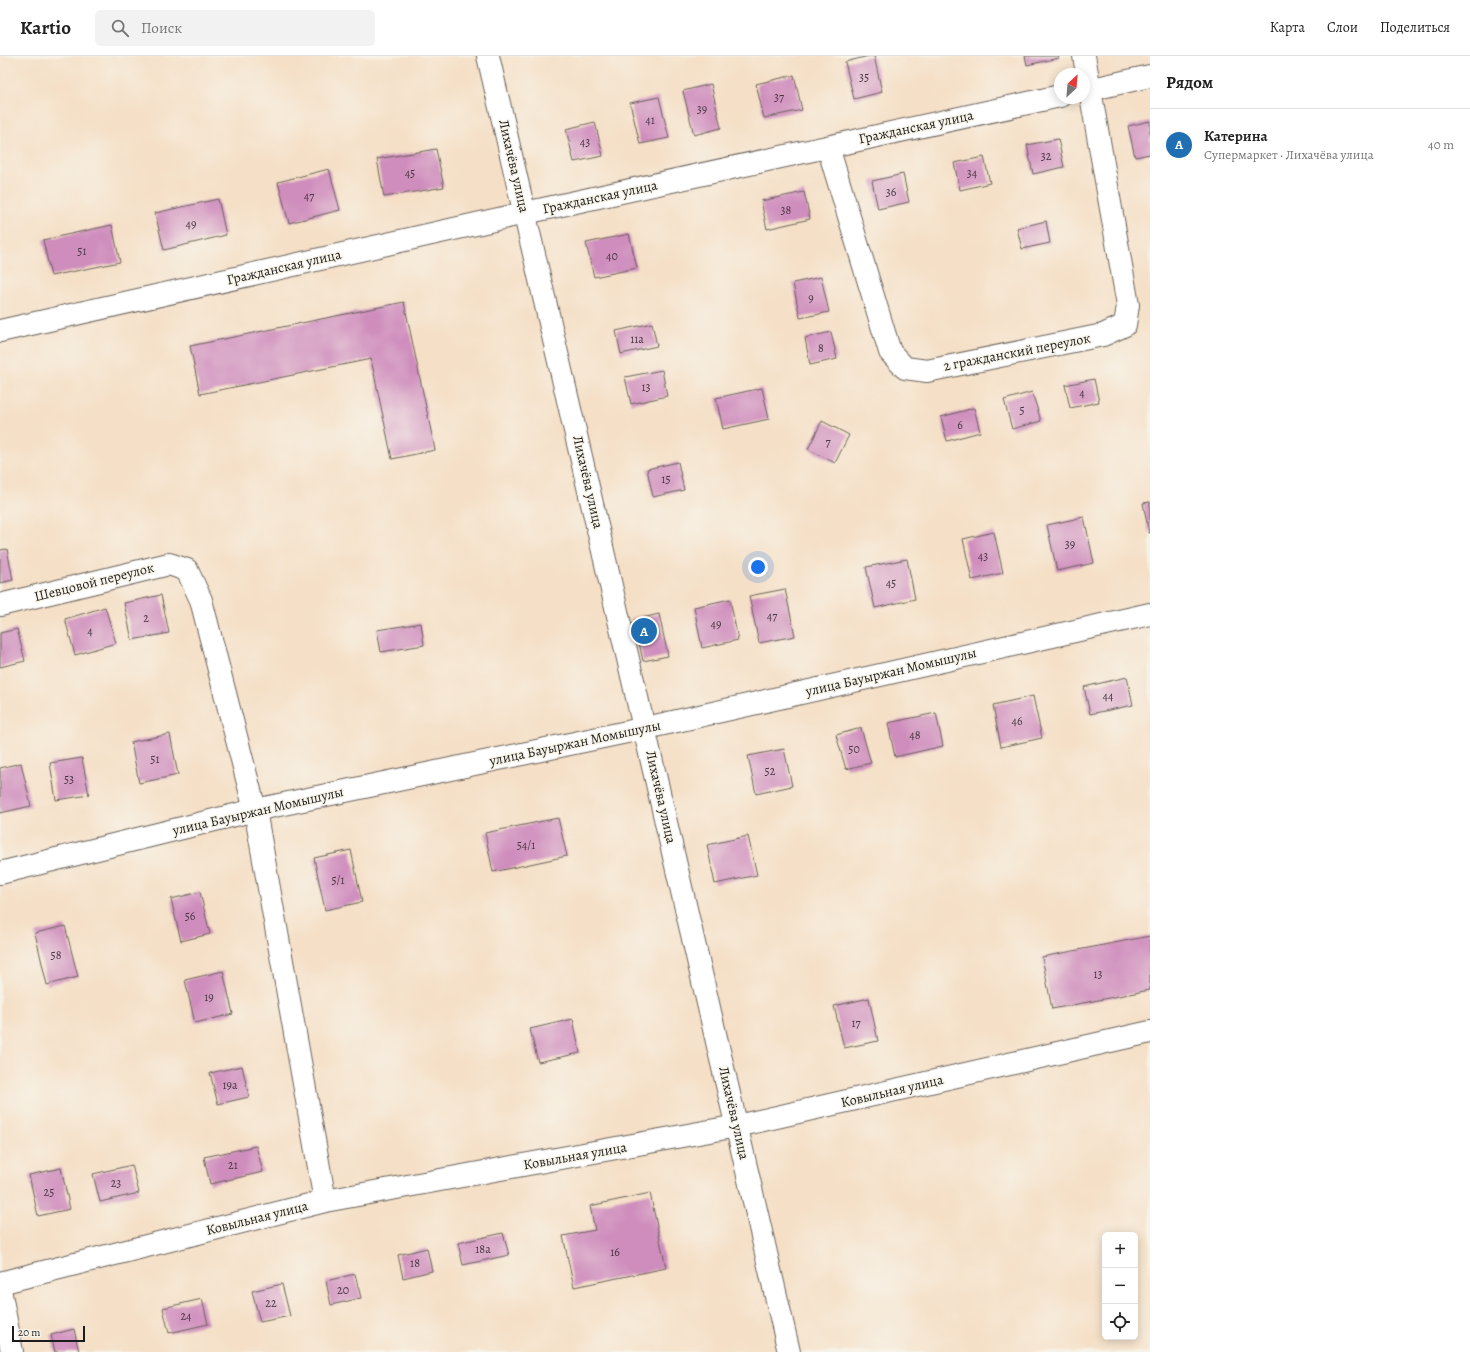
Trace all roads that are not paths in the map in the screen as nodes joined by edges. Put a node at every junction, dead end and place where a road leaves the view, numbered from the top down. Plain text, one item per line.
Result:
1 (488, 56) edge
2 (1084, 56) edge
3 (1085, 68) edge
4 (1150, 76) edge
5 (1090, 89) edge
6 (1054, 97) edge
7 (1090, 104) edge
8 (828, 147) junction
9 (525, 213) junction
10 (0, 331) edge
11 (0, 605) edge
12 (1150, 614) edge
13 (646, 728) junction
14 (255, 810) junction
15 (0, 873) edge
16 (1150, 1032) edge
17 (737, 1126) junction
18 (325, 1201) junction
19 (0, 1282) edge
20 (0, 1289) edge
21 (12, 1352) edge
22 (789, 1352) edge

1 - 9 street, Лихачёва улица
2 - 3 street
4 - 5 street
6 - 8 street, Гражданская улица
7 - 8 street, 2 гражданский переулок
8 - 9 street, Гражданская улица
9 - 10 street, Гражданская улица
9 - 13 street, Лихачёва улица
11 - 14 street, Шевцовой переулок
12 - 13 street, улица Бауыржан Момышулы
13 - 14 street, улица Бауыржан Момышулы
13 - 17 street, Лихачёва улица
14 - 15 street, улица Бауыржан Момышулы
14 - 18 street
16 - 17 street, Ковыльная улица
17 - 18 street, Ковыльная улица
17 - 22 street, Лихачёва улица
18 - 19 street, Ковыльная улица
20 - 21 street

